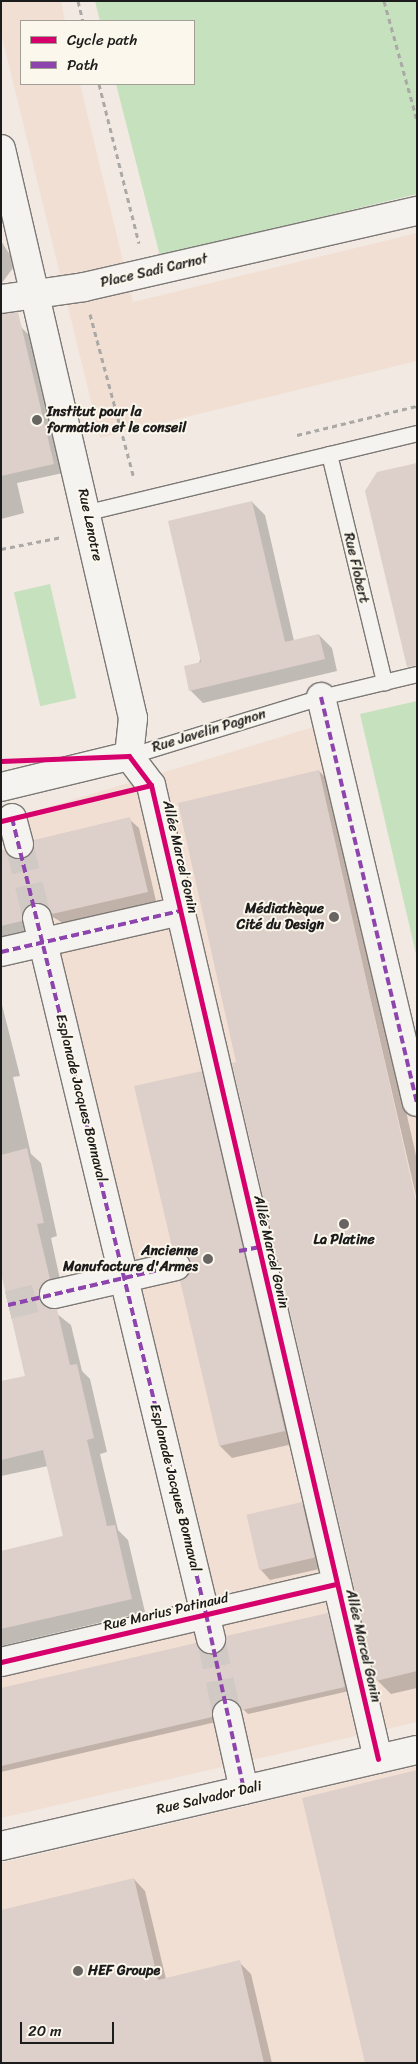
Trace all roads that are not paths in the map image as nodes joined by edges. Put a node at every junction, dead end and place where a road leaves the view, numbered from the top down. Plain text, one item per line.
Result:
1 (1, 149) edge
2 (417, 211) edge
3 (9, 213) edge
4 (38, 295) junction
5 (1, 299) edge
6 (417, 433) edge
7 (329, 454) junction
8 (90, 522) junction
9 (417, 674) edge
10 (384, 682) junction
11 (321, 697) junction
12 (129, 756) junction
13 (1, 787) edge
14 (180, 910) junction
15 (40, 930) junction
16 (1, 952) edge
17 (417, 1102) edge
18 (176, 1266) dead end
19 (125, 1278) junction
20 (54, 1294) tunnel mouth
21 (337, 1584) junction
22 (209, 1627) junction
23 (1, 1662) edge
24 (228, 1714) tunnel mouth
25 (417, 1750) edge
26 (378, 1759) junction
27 (244, 1790) junction
28 (1, 1846) edge

1 - 3 street
2 - 4 street, Place Sadi Carnot
3 - 4 street
4 - 5 street, Place Sadi Carnot
4 - 8 street, Rue Lenotre
6 - 7 lane
7 - 8 lane
7 - 10 lane, Rue Flobert
8 - 12 street, Rue Lenotre
9 - 10 lane, Rue Javelin Pagnon
10 - 11 lane, Rue Javelin Pagnon
11 - 12 lane, Rue Javelin Pagnon
11 - 17 street
12 - 13 street, Rue Javelin Pagnon
12 - 14 street, Allée Marcel Gonin
14 - 15 street
14 - 21 street, Allée Marcel Gonin
15 - 16 street
15 - 19 street, Esplanade Jacques Bonnaval
18 - 19 street
19 - 20 street
19 - 22 street, Esplanade Jacques Bonnaval
21 - 22 street, Rue Marius Patinaud
21 - 26 street, Allée Marcel Gonin
22 - 23 street, Rue Marius Patinaud
24 - 27 street
25 - 26 street, Rue Salvador Dali
26 - 27 street, Rue Salvador Dali
27 - 28 street, Rue Salvador Dali

